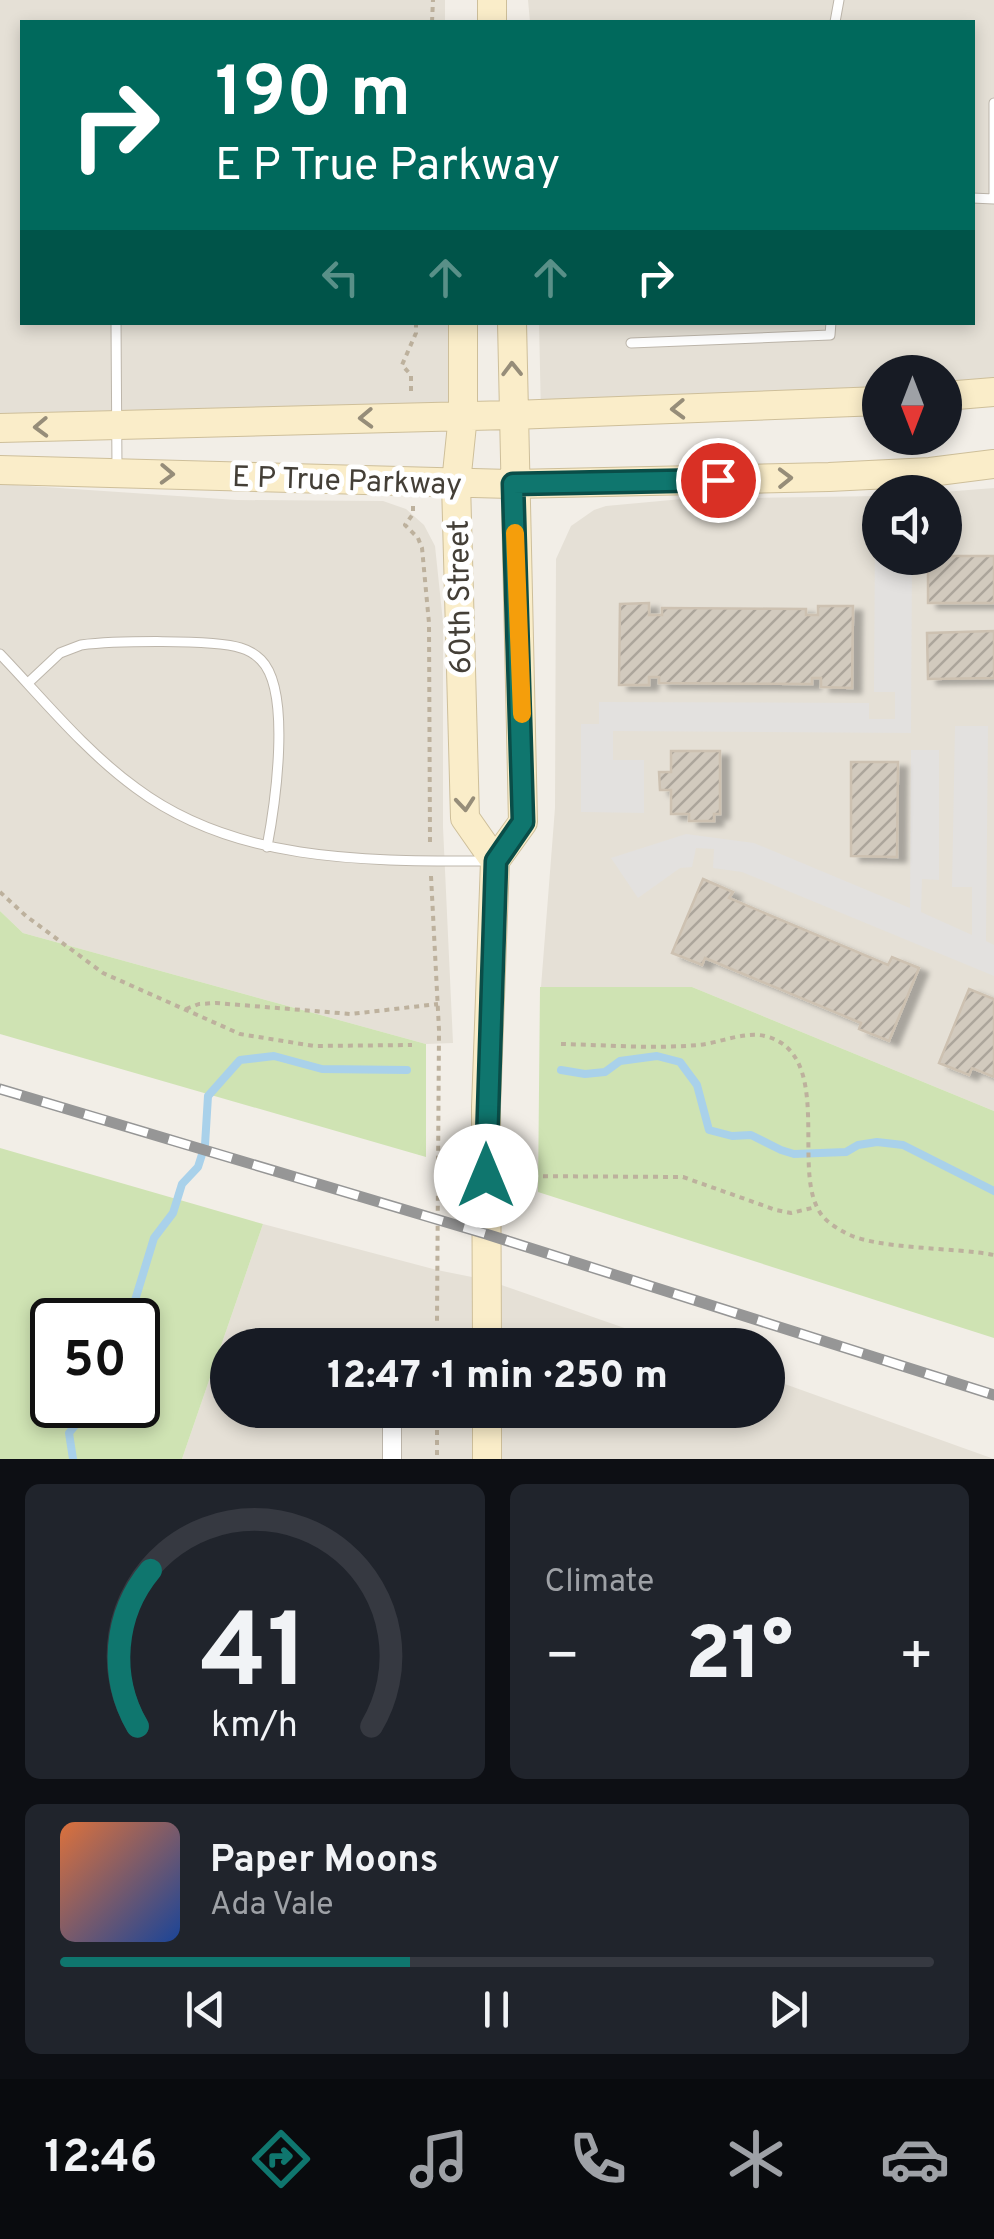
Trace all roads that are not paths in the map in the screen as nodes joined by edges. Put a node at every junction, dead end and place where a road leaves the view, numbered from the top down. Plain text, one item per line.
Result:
1 (994, 104) edge
2 (975, 198) edge
3 (116, 325) edge
4 (464, 325) edge
5 (512, 325) edge
6 (831, 325) edge
7 (631, 342) dead end
8 (994, 392) edge
9 (962, 395) edge
10 (862, 402) edge
11 (463, 415) junction
12 (513, 416) junction
13 (117, 425) junction
14 (0, 428) edge
15 (994, 464) edge
16 (0, 470) edge
17 (117, 472) junction
18 (456, 484) junction
19 (513, 484) junction
20 (0, 654) edge
21 (28, 683) junction
22 (267, 847) junction
23 (496, 861) junction
24 (487, 1328) edge
25 (392, 1428) edge
26 (487, 1428) edge
27 (392, 1459) edge
28 (487, 1459) edge

1 - 2 lane
3 - 13 lane
4 - 11 main road, 60th Street
12 -> 5 main road, 60th Street
6 - 7 lane
8 - 9 main road
10 -> 12 main road, E P True Parkway
11 - 12 main road, E P True Parkway
11 -> 13 main road, E P True Parkway
11 - 18 main road, 60th Street
12 - 19 main road, 60th Street
13 -> 14 main road, E P True Parkway
13 - 17 lane
19 -> 15 main road, E P True Parkway
16 - 17 main road, E P True Parkway
17 -> 18 main road, E P True Parkway
18 - 19 main road, E P True Parkway
18 -> 23 main road, 60th Street
19 - 23 main road, 60th Street
20 - 21 lane
21 - 22 lane
21 - 22 lane
22 - 23 lane
23 - 24 main road
25 - 27 street
26 - 28 main road

